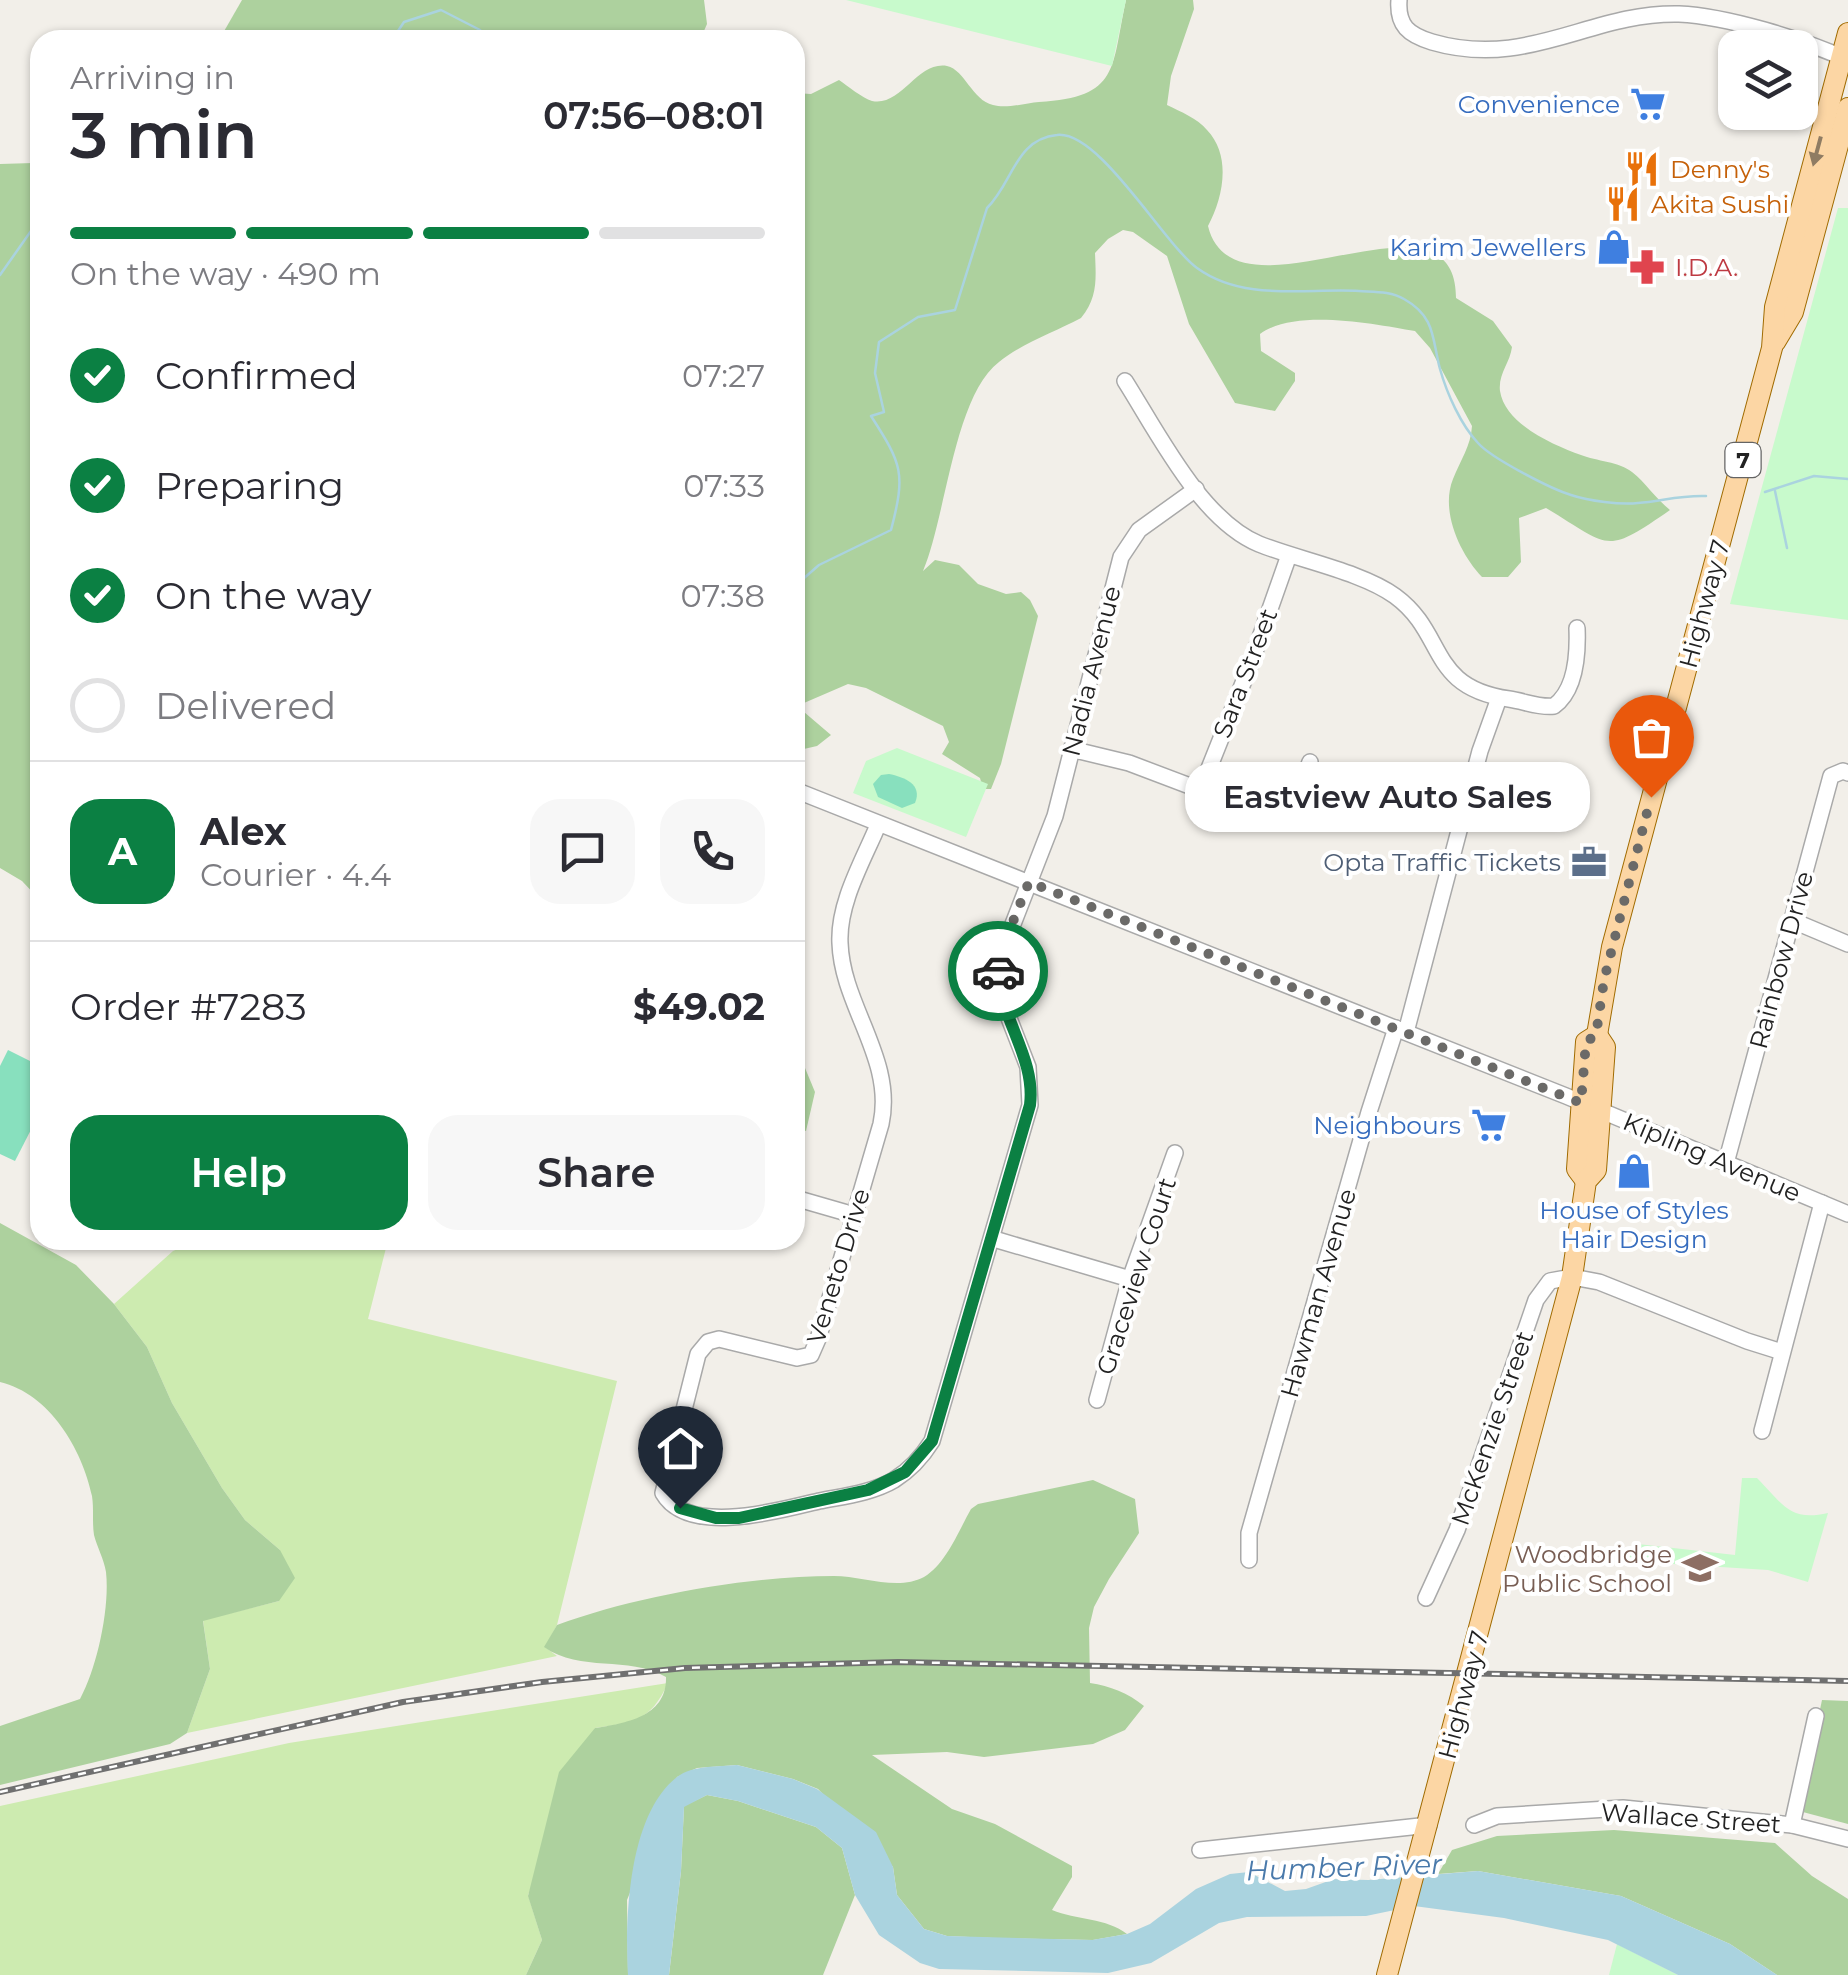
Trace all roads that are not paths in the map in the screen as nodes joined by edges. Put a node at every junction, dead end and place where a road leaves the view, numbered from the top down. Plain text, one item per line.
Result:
1 (1399, 0) edge
2 (1848, 33) edge
3 (1845, 59) edge
4 (1848, 108) edge
5 (1794, 235) junction
6 (1808, 258) junction
7 (1772, 348) junction
8 (1125, 381) dead end
9 (1196, 490) junction
10 (1289, 555) junction
11 (1577, 628) dead end
12 (1499, 698) junction
13 (1071, 749) junction
14 (1310, 762) dead end
15 (1848, 773) edge
16 (1200, 791) junction
17 (805, 794) edge
18 (878, 824) junction
19 (1029, 882) junction
20 (1791, 920) junction
21 (1848, 944) edge
22 (1401, 1030) junction
23 (1591, 1107) junction
24 (1175, 1152) dead end
25 (1726, 1163) junction
26 (805, 1201) edge
27 (1822, 1203) junction
28 (1848, 1214) edge
29 (854, 1215) junction
30 (994, 1239) junction
31 (1572, 1278) junction
32 (1130, 1279) junction
33 (1782, 1352) junction
34 (1097, 1400) dead end
35 (1762, 1431) dead end
36 (1249, 1560) dead end
37 (1426, 1598) dead end
38 (1816, 1716) dead end
39 (1474, 1824) dead end
40 (1792, 1826) junction
41 (1426, 1835) junction
42 (1848, 1839) edge
43 (1200, 1850) dead end
44 (1388, 1975) edge

1 - 3 street
2 - 3 main road, Highway 7 / 7
3 -> 5 main road, Highway 7 / 7
4 - 6 main road, Highway 7 / 7
5 - 6 main road
5 - 7 main road, Highway 7 / 7
6 - 7 main road, Highway 7 / 7
7 - 23 main road, Highway 7 / 7
8 - 9 street
9 - 10 street
9 - 13 street, Nadia Avenue
10 - 12 street
10 - 16 street, Sara Street
11 - 12 street
12 - 22 street, Hawman Avenue
13 - 16 street
13 - 19 street, Nadia Avenue
14 - 16 street
15 - 20 street, Rainbow Drive
17 - 18 street, Kipling Avenue
18 - 19 street, Kipling Avenue
18 - 29 street, Veneto Drive
19 - 22 street, Kipling Avenue
19 - 30 street, Veneto Drive
20 - 21 street
20 - 25 street, Rainbow Drive
22 - 23 street, Kipling Avenue
22 - 36 street, Hawman Avenue
23 - 25 street, Kipling Avenue
23 - 31 main road, Highway 7 / 7
24 - 32 street, Graceview Court
25 - 27 street, Kipling Avenue
26 - 29 street
27 - 28 street, Kipling Avenue
27 - 33 street
29 - 30 street, Veneto Drive
30 - 32 street
31 - 33 street
31 - 37 street, McKenzie Street
31 - 41 main road, Highway 7 / 7
32 - 34 street, Graceview Court
33 - 35 street
38 - 40 street
39 - 40 street, Wallace Street
40 - 42 street, Wallace Street
41 - 43 street
41 - 44 main road, Highway 7 / 7

